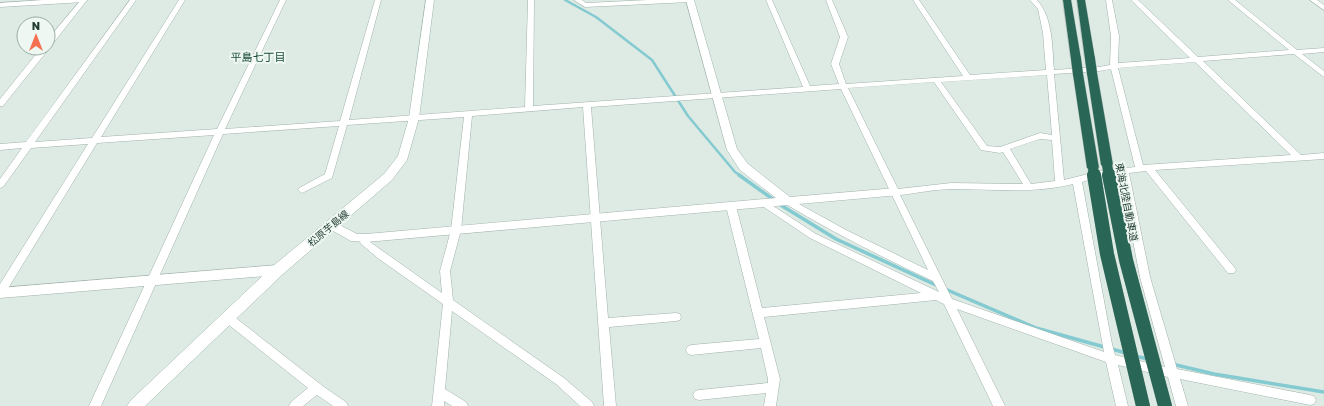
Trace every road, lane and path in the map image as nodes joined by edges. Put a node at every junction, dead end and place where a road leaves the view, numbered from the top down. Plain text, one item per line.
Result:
1 (84, 0) edge
2 (133, 0) edge
3 (182, 0) edge
4 (283, 0) edge
5 (378, 0) edge
6 (430, 0) edge
7 (531, 0) edge
8 (690, 0) edge
9 (769, 0) edge
10 (829, 0) edge
11 (916, 0) edge
12 (1033, 0) edge
13 (1067, 0) edge
14 (1082, 0) edge
15 (1109, 0) edge
16 (1134, 0) edge
17 (1230, 0) edge
18 (1313, 0) edge
19 (579, 1) edge
20 (0, 5) edge
21 (1324, 8) edge
22 (56, 34) edge
23 (1324, 50) edge
24 (1296, 53) junction
25 (39, 56) edge
26 (1196, 60) junction
27 (1114, 66) junction
28 (1051, 72) junction
29 (1324, 75) edge
30 (968, 78) junction
31 (936, 80) junction
32 (843, 86) junction
33 (807, 88) junction
34 (717, 95) junction
35 (0, 104) edge
36 (588, 104) junction
37 (529, 109) junction
38 (468, 114) junction
39 (414, 118) junction
40 (345, 122) junction
41 (220, 131) junction
42 (1056, 138) junction
43 (94, 141) junction
44 (29, 145) junction
45 (0, 147) edge
46 (1006, 148) junction
47 (1324, 156) edge
48 (1299, 158) junction
49 (1144, 168) junction
50 (1124, 171) junction
51 (1077, 180) junction
52 (1060, 184) junction
53 (0, 185) edge
54 (1029, 187) junction
55 (302, 190) dead end
56 (896, 192) junction
57 (776, 202) junction
58 (731, 206) junction
59 (596, 217) junction
60 (332, 225) junction
61 (456, 230) junction
62 (366, 238) junction
63 (278, 270) junction
64 (1231, 270) dead end
65 (153, 280) junction
66 (939, 281) junction
67 (0, 292) edge
68 (944, 297) junction
69 (448, 303) junction
70 (758, 313) junction
71 (676, 317) dead end
72 (228, 318) junction
73 (604, 323) junction
74 (765, 343) junction
75 (691, 350) dead end
76 (1109, 352) junction
77 (1170, 367) junction
78 (773, 387) junction
79 (317, 388) junction
80 (439, 391) junction
81 (699, 395) dead end
82 (1310, 400) dead end
83 (95, 406) edge
84 (135, 406) edge
85 (295, 406) edge
86 (342, 406) edge
87 (438, 406) edge
88 (462, 406) edge
89 (588, 406) edge
90 (610, 406) edge
91 (770, 406) edge
92 (999, 406) edge
93 (1122, 406) edge
94 (1143, 406) edge
95 (1165, 406) edge
96 (1182, 406) edge

1 - 20 street
1 - 22 street
2 - 44 street
3 - 43 street
4 - 41 street
5 - 40 street
6 - 39 main road, 松原芋島線
7 - 37 street
8 - 19 street
8 - 34 street
9 - 33 street
10 - 32 street
11 - 30 street
12 - 28 street
13 - 94 highway, bridge
14 - 95 highway, 東海北陸自動車道, bridge
15 - 27 street
16 - 26 street
17 - 24 street
18 - 21 street
23 - 24 street
24 - 26 street
24 - 29 street
25 - 35 street
26 - 27 street
26 - 48 street
27 - 28 street
27 - 49 street
28 - 30 street
28 - 42 street
30 - 31 street
31 - 32 street
31 - 46 street
32 - 33 street
32 - 56 street
33 - 34 street
34 - 36 street
34 - 57 street
36 - 37 street
36 - 59 street
37 - 38 street
38 - 39 street
38 - 61 street
39 - 40 street
39 - 60 main road, 松原芋島線
40 - 41 street
40 - 55 street
41 - 43 street
41 - 65 street
42 - 46 street
42 - 52 street
43 - 44 street
43 - 67 street
44 - 45 street
44 - 53 street
46 - 54 street
47 - 48 street
48 - 49 street
49 - 50 street
49 - 64 street
50 - 51 street
50 - 77 street
51 - 52 street
51 - 76 street
52 - 54 street
54 - 56 street
56 - 57 street
56 - 66 street
57 - 58 street
57 - 66 street
57 - 68 street
58 - 59 street
58 - 70 street
59 - 61 street
59 - 73 street
60 - 62 street
60 - 63 main road, 松原芋島線
61 - 62 street
61 - 69 street
62 - 69 street
63 - 65 street
63 - 72 main road, 松原芋島線
65 - 67 street
65 - 83 street
66 - 68 street
68 - 70 street
68 - 76 street
68 - 92 street
69 - 80 street
69 - 89 street
70 - 74 street
71 - 73 street
72 - 79 street
72 - 84 main road, 松原芋島線
73 - 90 street
74 - 75 street
74 - 78 street
76 - 77 street
76 - 93 street
77 - 82 street
77 - 96 street
78 - 81 street
78 - 91 street
79 - 85 street
79 - 86 street
80 - 87 street
80 - 88 street

